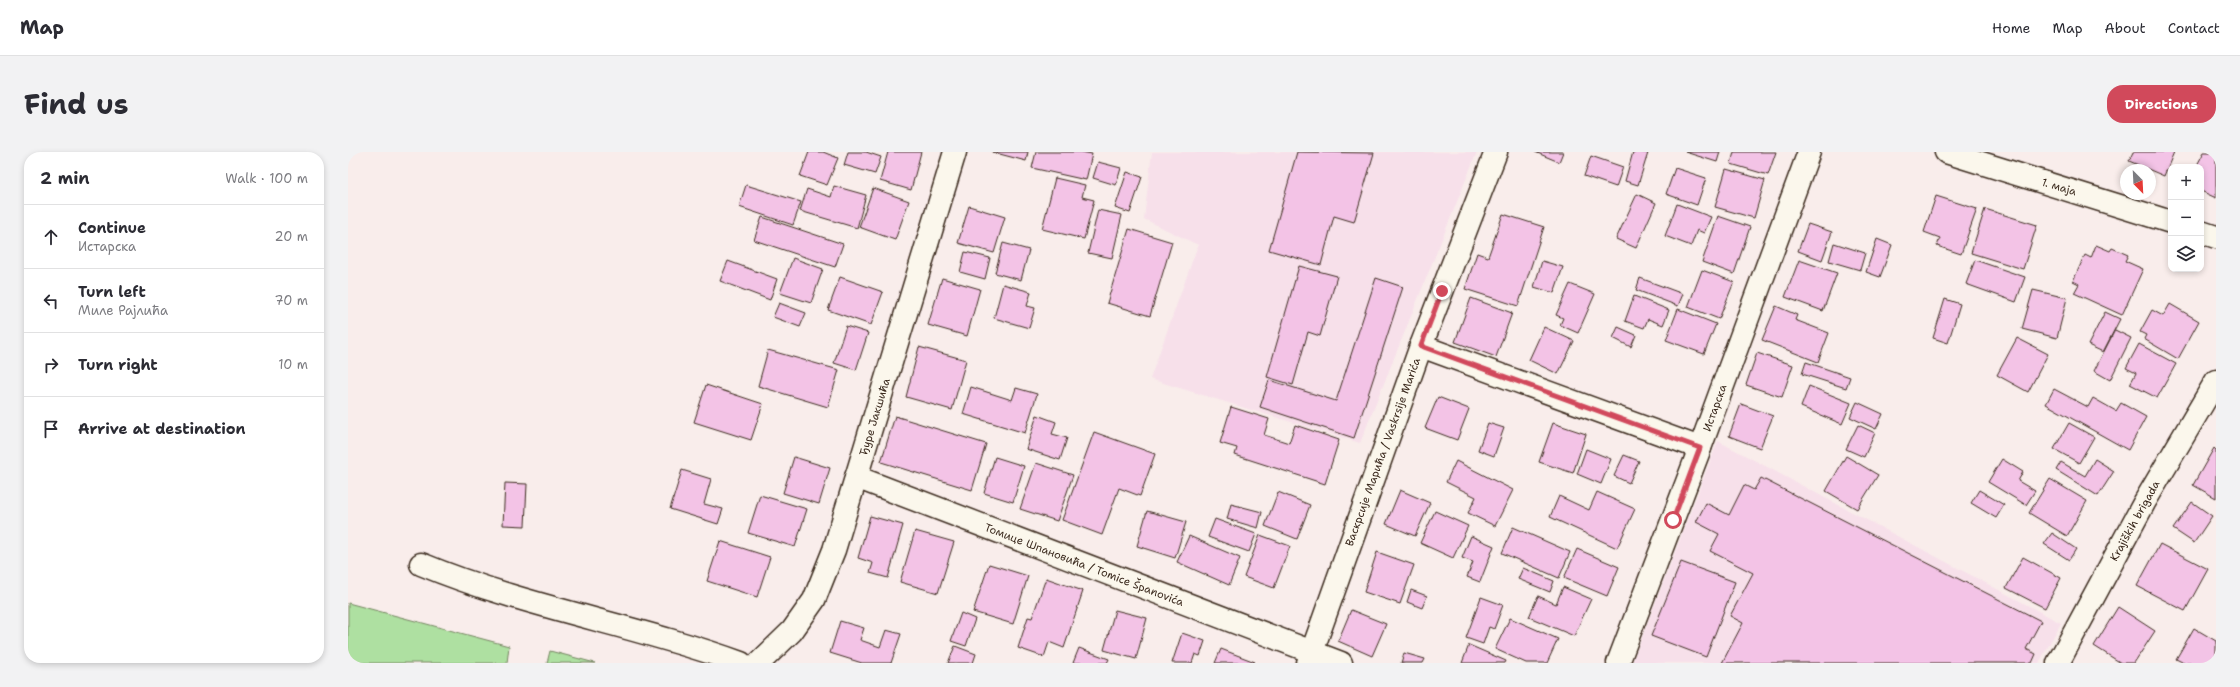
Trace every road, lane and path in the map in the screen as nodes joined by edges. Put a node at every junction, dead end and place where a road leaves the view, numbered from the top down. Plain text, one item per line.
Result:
1 (955, 152) edge
2 (1496, 152) edge
3 (1809, 152) edge
4 (1946, 152) edge
5 (2168, 221) edge
6 (2204, 233) edge
7 (2216, 237) edge
8 (1421, 346) junction
9 (2216, 381) edge
10 (1700, 448) junction
11 (856, 478) junction
12 (421, 564) dead end
13 (1310, 657) edge
14 (2060, 662) edge
15 (741, 663) edge
16 (759, 663) edge
17 (1341, 663) edge
18 (1618, 663) edge

1 - 11 street, Ђуре Јакшића
2 - 8 street, Васкрсије Марића / Vaskrsije Marića
3 - 10 street, Истарска
4 - 5 street, 1. маја
6 - 7 street
8 - 10 street
8 - 13 street, Васкрсије Марића / Vaskrsije Marića
9 - 14 street, Krajiških brigada
10 - 18 street, Истарска
11 - 13 street, Томице Шпановића / Tomice Španovića
11 - 16 street, Ђуре Јакшића
12 - 15 street
13 - 17 street, Томице Шпановића / Tomice Španovića

